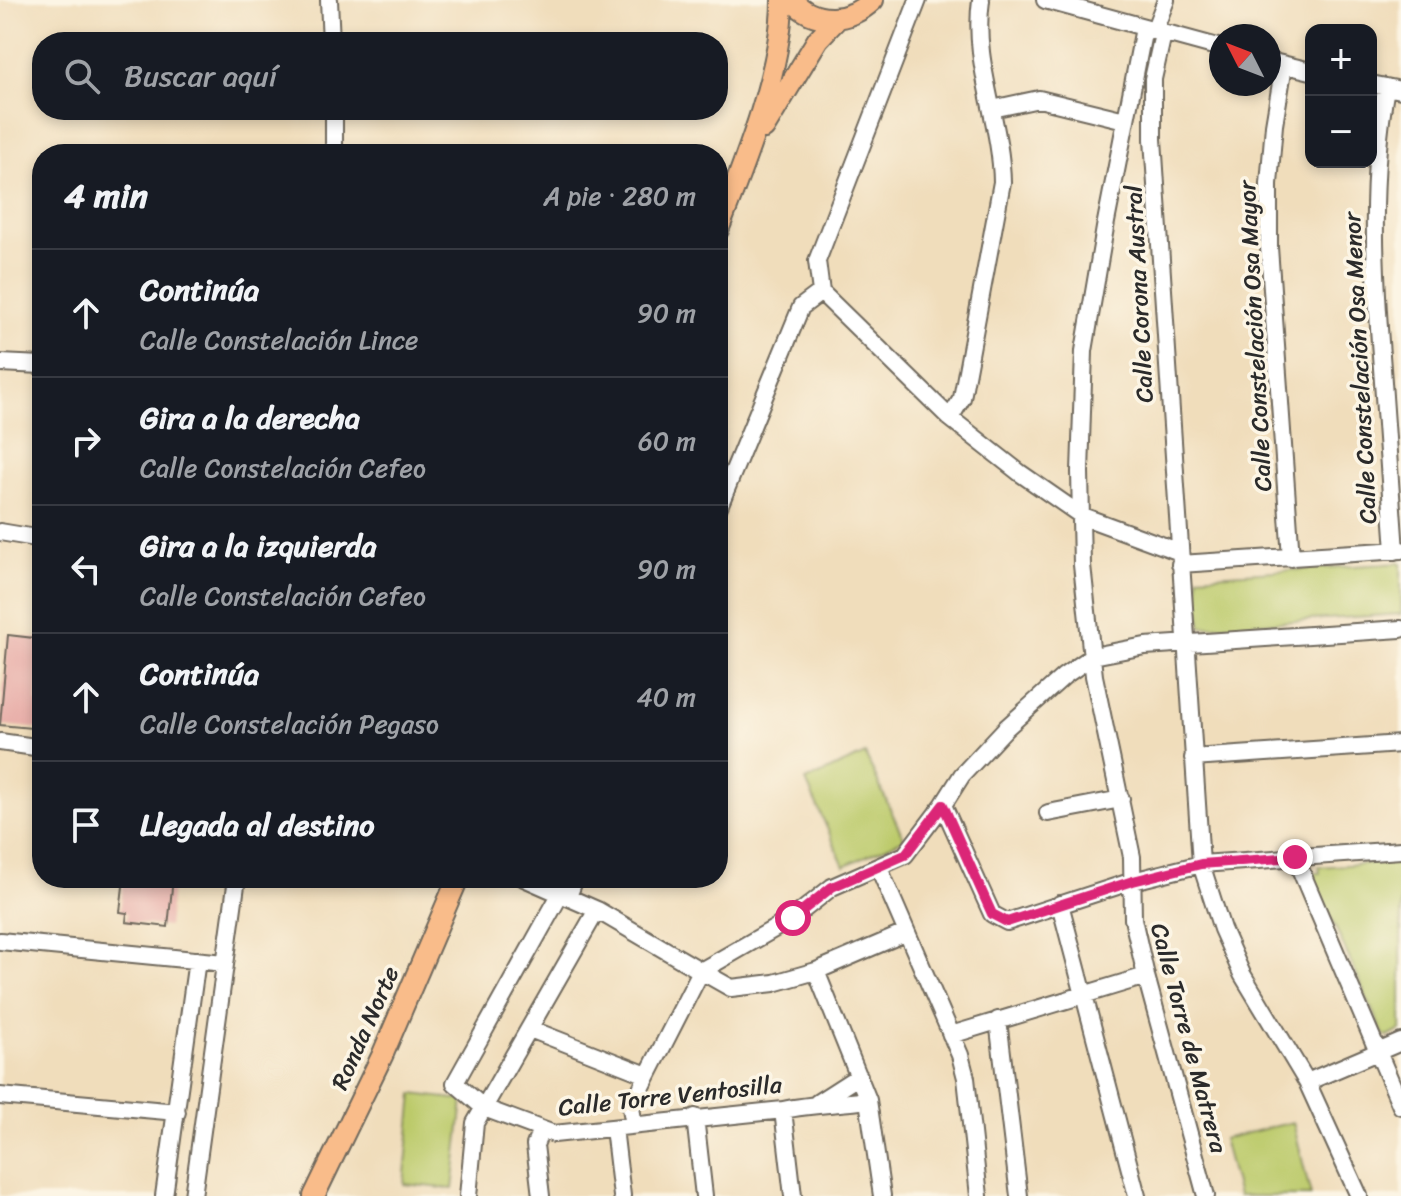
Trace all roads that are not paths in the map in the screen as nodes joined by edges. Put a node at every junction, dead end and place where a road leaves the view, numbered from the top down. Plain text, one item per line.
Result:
1 (329, 0) edge
2 (782, 0) edge
3 (792, 0) edge
4 (873, 0) edge
5 (918, 0) edge
6 (981, 0) edge
7 (1045, 0) edge
8 (1166, 0) edge
9 (837, 19) junction
10 (1154, 31) junction
11 (331, 32) edge
12 (1209, 45) edge
13 (1281, 64) edge
14 (1305, 70) edge
15 (1386, 87) edge
16 (1275, 96) edge
17 (992, 109) junction
18 (334, 120) edge
19 (1125, 120) junction
20 (334, 144) edge
21 (744, 163) junction
22 (728, 204) edge
23 (821, 292) junction
24 (0, 363) edge
25 (32, 365) edge
26 (950, 418) junction
27 (728, 485) edge
28 (1082, 516) junction
29 (0, 532) edge
30 (32, 537) edge
31 (1398, 550) edge
32 (1180, 558) junction
33 (1291, 558) junction
34 (1401, 629) edge
35 (1185, 644) junction
36 (1093, 656) junction
37 (0, 742) edge
38 (1401, 744) edge
39 (32, 747) edge
40 (1193, 758) junction
41 (1121, 799) junction
42 (943, 805) junction
43 (1048, 813) dead end
44 (1401, 850) edge
45 (1295, 857) junction
46 (1201, 864) junction
47 (879, 868) junction
48 (1133, 881) junction
49 (236, 888) edge
50 (454, 888) edge
51 (548, 888) edge
52 (569, 888) edge
53 (564, 895) junction
54 (1060, 904) junction
55 (597, 910) junction
56 (905, 933) junction
57 (0, 941) edge
58 (197, 960) junction
59 (225, 963) junction
60 (701, 971) junction
61 (816, 971) junction
62 (1146, 976) junction
63 (1084, 994) junction
64 (998, 1020) junction
65 (530, 1029) junction
66 (951, 1035) junction
67 (1401, 1042) edge
68 (1379, 1052) junction
69 (647, 1075) junction
70 (859, 1076) junction
71 (1307, 1082) junction
72 (0, 1096) edge
73 (868, 1100) junction
74 (817, 1103) junction
75 (1401, 1106) edge
76 (484, 1108) junction
77 (783, 1110) junction
78 (177, 1112) junction
79 (695, 1117) junction
80 (634, 1125) junction
81 (614, 1128) junction
82 (541, 1130) junction
83 (164, 1196) edge
84 (193, 1196) edge
85 (314, 1196) edge
86 (468, 1196) edge
87 (541, 1196) edge
88 (622, 1196) edge
89 (704, 1196) edge
90 (793, 1196) edge
91 (882, 1196) edge
92 (979, 1196) edge
93 (1019, 1196) edge
94 (1137, 1196) edge
95 (1206, 1196) edge
96 (1359, 1196) edge

1 - 11 street
2 - 21 main road
3 - 9 main road
4 - 9 main road
5 - 23 street
6 - 17 street
7 - 10 street
8 - 10 street
9 - 21 main road
10 - 12 street
10 - 19 street, Calle Corona Austral
10 - 32 street, Calle Corona Austral
13 - 14 street
15 - 31 street, Calle Constelación Osa Menor
16 - 33 street, Calle Constelación Osa Mayor
17 - 19 street
17 - 26 street
18 - 20 street
19 - 28 street, Calle Corona Austral
21 - 22 main road
23 - 26 street
23 - 27 street
24 - 25 street
26 - 28 street
28 - 32 street
28 - 36 street, Calle Corona Austral
29 - 30 street
31 - 33 street
32 - 33 street
32 - 35 street, Calle Corona Austral
34 - 35 street
35 - 36 street
35 - 40 street, Calle Corona Austral
36 - 41 street, Calle Torre de Matrera
36 - 42 street
37 - 39 street
38 - 40 street
40 - 46 street, Calle Corona Austral
41 - 43 street
41 - 48 street, Calle Torre de Matrera
42 - 47 street
42 - 54 street
44 - 45 street
45 - 46 street
45 - 68 street
46 - 48 street
46 - 71 street, Calle Corona Austral
47 - 56 street
47 - 60 street
48 - 54 street
48 - 62 street, Calle Torre de Matrera
49 - 59 street
50 - 85 main road, Ronda Norte
51 - 53 street
52 - 53 street
53 - 55 street
53 - 76 street
54 - 63 street
55 - 60 street
55 - 65 street
56 - 61 street
56 - 66 street
57 - 58 street
58 - 59 street
58 - 78 street
59 - 84 street
60 - 61 street
60 - 69 street
61 - 70 street
62 - 63 street
62 - 95 street, Calle Torre de Matrera
63 - 64 street
63 - 94 street
64 - 66 street
64 - 93 street
65 - 69 street
65 - 76 street
66 - 92 street
67 - 68 street
68 - 71 street
68 - 75 street
69 - 80 street
70 - 73 street
70 - 74 street, Calle Torre Ventosilla
71 - 96 street, Calle Corona Austral
72 - 78 street
73 - 74 street, Calle Torre Ventosilla
73 - 91 street
74 - 77 street, Calle Torre Ventosilla
76 - 82 street, Calle Torre Ventosilla
76 - 86 street
77 - 79 street, Calle Torre Ventosilla
77 - 90 street
78 - 83 street
79 - 80 street, Calle Torre Ventosilla
79 - 89 street
80 - 81 street, Calle Torre Ventosilla
81 - 82 street, Calle Torre Ventosilla
81 - 88 street
82 - 87 street

